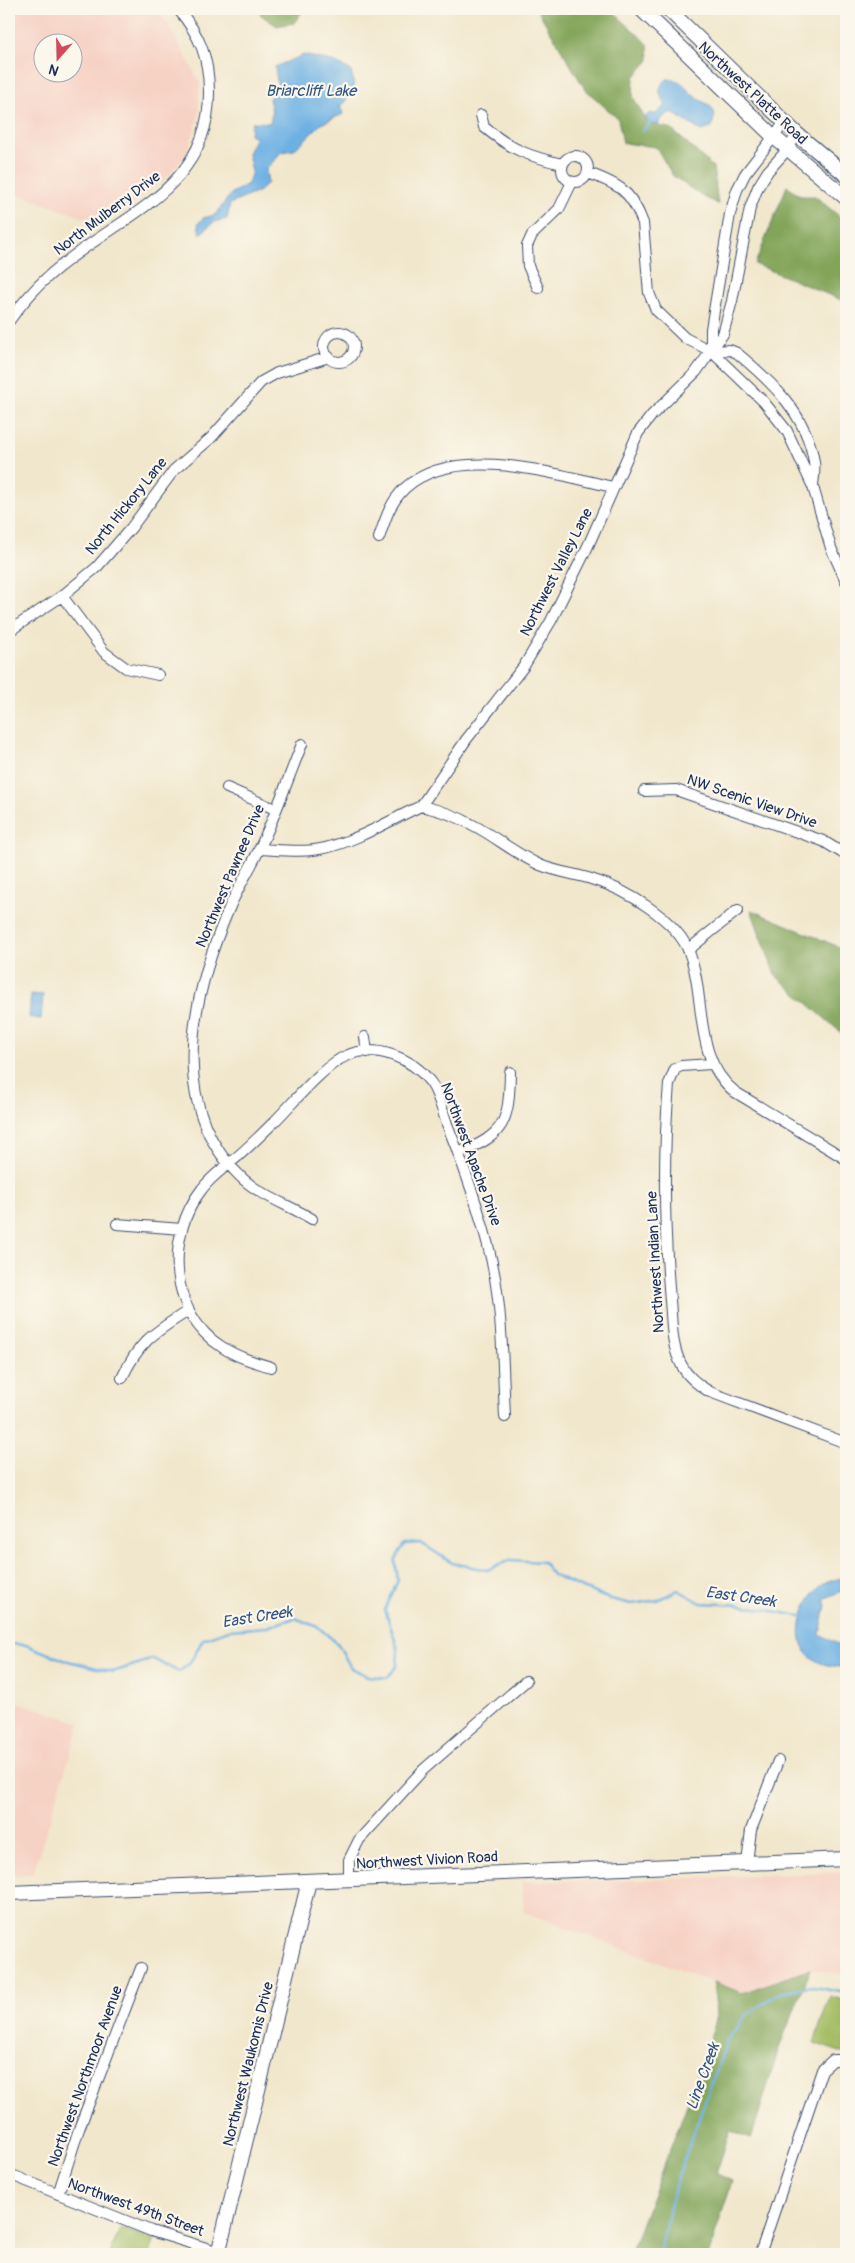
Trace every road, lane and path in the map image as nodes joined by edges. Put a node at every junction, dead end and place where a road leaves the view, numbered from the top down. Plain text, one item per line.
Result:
1 (178, 9) edge
2 (641, 9) edge
3 (668, 9) edge
4 (481, 115) dead end
5 (785, 122) junction
6 (797, 134) junction
7 (774, 137) junction
8 (788, 149) junction
9 (562, 164) junction
10 (588, 173) junction
11 (846, 174) edge
12 (572, 182) junction
13 (846, 198) edge
14 (538, 288) dead end
15 (9, 321) edge
16 (711, 351) junction
17 (329, 357) dead end
18 (613, 487) junction
19 (813, 487) junction
20 (379, 538) dead end
21 (846, 581) edge
22 (62, 596) junction
23 (11, 627) edge
24 (158, 675) dead end
25 (302, 744) dead end
26 (227, 788) dead end
27 (644, 791) dead end
28 (422, 806) junction
29 (275, 809) junction
30 (259, 849) junction
31 (846, 856) edge
32 (738, 910) dead end
33 (688, 950) junction
34 (365, 1037) dead end
35 (367, 1052) junction
36 (711, 1064) junction
37 (510, 1072) dead end
38 (458, 1153) junction
39 (846, 1159) edge
40 (229, 1164) junction
41 (312, 1218) dead end
42 (117, 1224) dead end
43 (182, 1229) junction
44 (188, 1311) junction
45 (271, 1368) dead end
46 (122, 1378) dead end
47 (505, 1417) dead end
48 (846, 1443) edge
49 (526, 1681) dead end
50 (778, 1760) dead end
51 (846, 1859) edge
52 (747, 1863) junction
53 (349, 1880) junction
54 (309, 1881) junction
55 (9, 1893) edge
56 (141, 1968) dead end
57 (846, 2060) edge
58 (9, 2174) edge
59 (58, 2194) junction
60 (221, 2253) edge
61 (760, 2254) edge

1 - 15 street, North Mulberry Drive
2 - 7 main road, Northwest Platte Road
3 - 5 main road, Northwest Platte Road
4 - 9 street
5 - 6 main road, Northwest Platte Road
5 - 7 street
6 - 8 street, Northwest Valley Lane
6 - 11 main road, Northwest Platte Road
7 - 8 main road, Northwest Platte Road
7 - 16 street
8 - 13 main road, Northwest Platte Road
8 - 16 street, Northwest Valley Lane
9 - 10 street
9 - 12 street
10 - 12 street
10 - 16 street
12 - 14 street
16 - 18 street, Northwest Valley Lane
16 - 19 street
16 - 19 street
17 - 22 street, North Hickory Lane
18 - 20 street
18 - 28 street, Northwest Valley Lane
19 - 21 street
22 - 23 street, North Hickory Lane
22 - 24 street
25 - 29 street, Northwest Pawnee Drive
26 - 29 street
27 - 31 street, NW Scenic View Drive
28 - 30 street
28 - 33 street
29 - 30 street, Northwest Pawnee Drive
30 - 40 street, Northwest Pawnee Drive
32 - 33 street
33 - 36 street
34 - 35 street
35 - 38 street, Northwest Apache Drive
35 - 40 street, Northwest Apache Drive
36 - 39 street
36 - 48 street, Northwest Indian Lane
37 - 38 street
38 - 47 street, Northwest Apache Drive
40 - 41 street, Northwest Pawnee Drive
40 - 43 street, Northwest Apache Drive
42 - 43 street
43 - 44 street, Northwest Apache Drive
44 - 45 street
44 - 46 street
49 - 53 street
50 - 52 street
51 - 52 main road, Northwest Vivion Road
52 - 53 main road, Northwest Vivion Road
53 - 54 main road, Northwest Vivion Road
54 - 55 main road, Northwest Vivion Road
54 - 60 main road, Northwest Waukomis Drive
56 - 59 street, Northwest Northmoor Avenue
57 - 61 street
58 - 59 street, Northwest 49th Street
59 - 60 street, Northwest 49th Street

